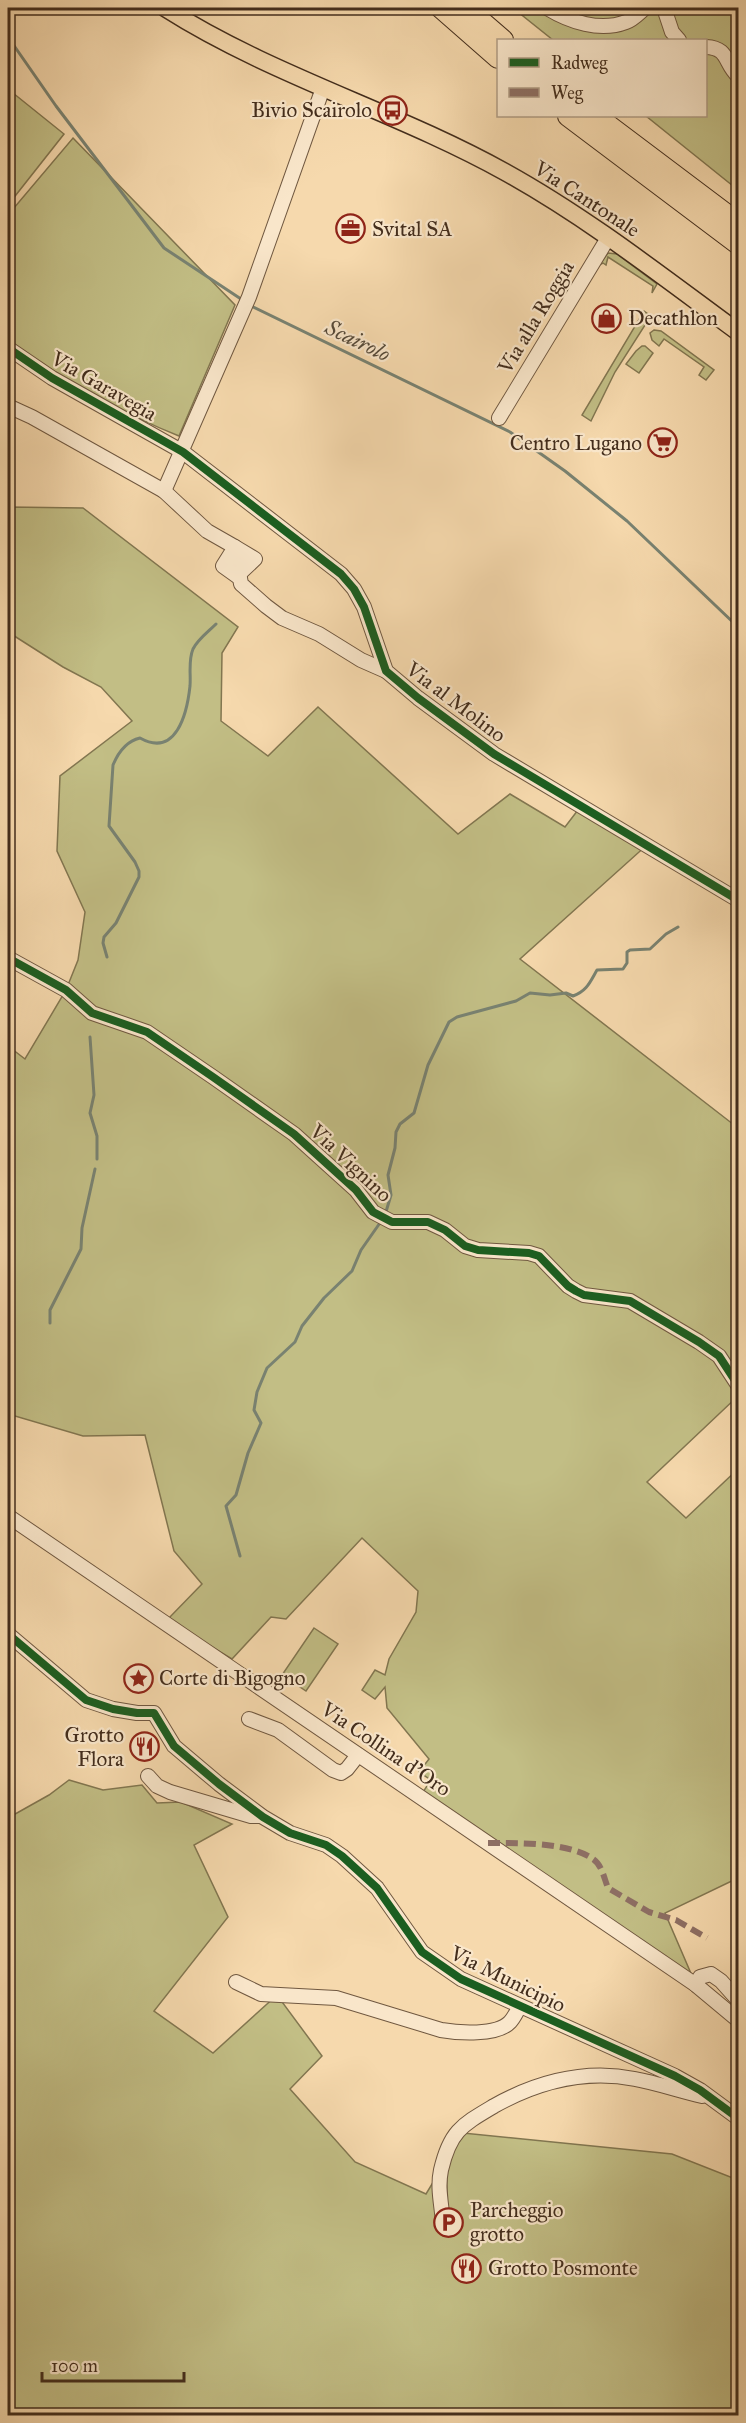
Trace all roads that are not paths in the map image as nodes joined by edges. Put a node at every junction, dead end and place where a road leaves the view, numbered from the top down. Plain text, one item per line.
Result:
1 (165, 8) edge
2 (441, 8) edge
3 (466, 8) edge
4 (547, 8) edge
5 (645, 8) edge
6 (664, 8) edge
7 (502, 39) edge
8 (678, 39) edge
9 (707, 47) edge
10 (497, 57) edge
11 (738, 76) edge
12 (323, 88) junction
13 (568, 117) edge
14 (597, 117) edge
15 (738, 223) edge
16 (608, 238) junction
17 (738, 244) edge
18 (738, 332) edge
19 (8, 348) edge
20 (8, 406) edge
21 (499, 418) dead end
22 (183, 452) junction
23 (164, 491) junction
24 (387, 670) junction
25 (738, 900) edge
26 (8, 958) edge
27 (738, 1385) edge
28 (8, 1516) edge
29 (8, 1634) edge
30 (249, 1719) dead end
31 (358, 1755) junction
32 (147, 1776) dead end
33 (263, 1817) junction
34 (236, 1982) dead end
35 (696, 1985) junction
36 (738, 2000) edge
37 (520, 2006) junction
38 (738, 2020) edge
39 (713, 2099) junction
40 (738, 2118) edge
41 (443, 2224) dead end

1 - 12 main road, Via Cantonale
2 - 10 highway
3 - 7 highway
4 - 5 street
6 - 8 street
9 - 11 street
12 - 16 main road, Via Cantonale
12 - 22 street
13 - 17 highway
14 - 15 highway
16 - 18 main road, Via Cantonale
16 - 21 street, Via alla Roggia
19 - 22 street, Via Garavegia
20 - 23 street
22 - 23 street
22 - 24 street, Via al Molino
23 - 24 street, Via al Molino
24 - 25 street, Via al Molino
26 - 27 street, Via Vignino
28 - 31 street, Via Collina d'Oro
29 - 33 street, Via Municipio
30 - 31 street
31 - 35 street, Via Collina d'Oro
32 - 33 street
33 - 37 street, Via Municipio
34 - 37 street
35 - 36 street
35 - 38 street, Via Collina d'Oro
37 - 39 street, Via Municipio
39 - 40 street, Via Municipio
39 - 41 street

